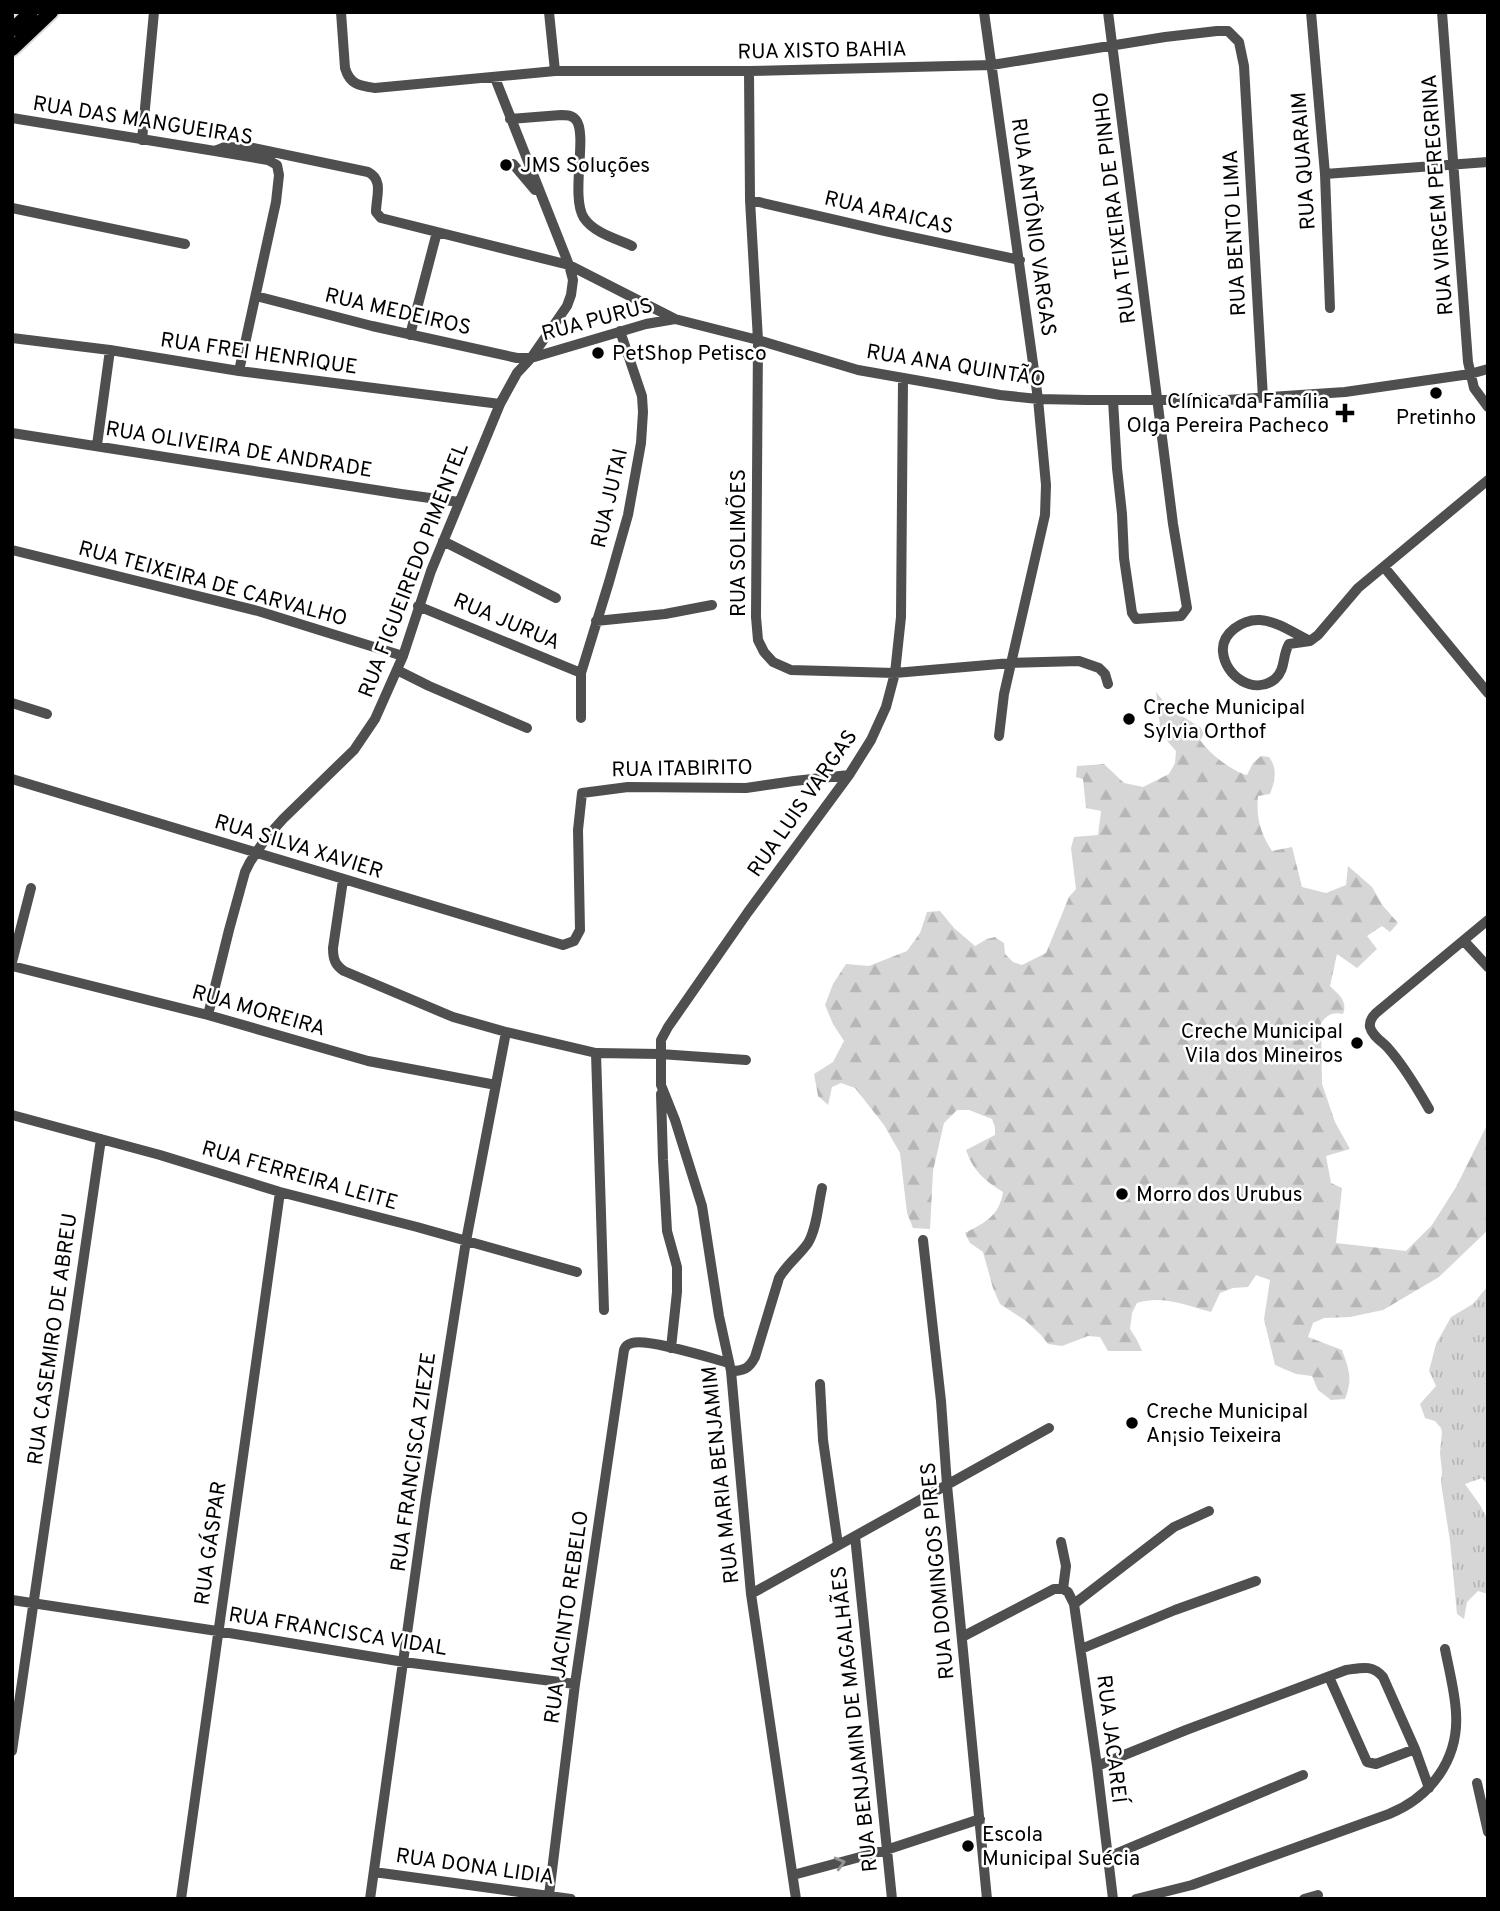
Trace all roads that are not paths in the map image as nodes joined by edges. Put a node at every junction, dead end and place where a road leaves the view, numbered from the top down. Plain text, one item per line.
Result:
1 (31, 12) edge
2 (51, 12) edge
3 (154, 12) edge
4 (341, 12) edge
5 (549, 12) edge
6 (984, 12) edge
7 (1108, 12) edge
8 (1311, 12) edge
9 (1443, 12) edge
10 (12, 30) edge
11 (1114, 46) junction
12 (12, 49) edge
13 (992, 65) junction
14 (1244, 66) joint
15 (555, 71) junction
16 (749, 71) junction
17 (495, 78) junction
18 (12, 118) edge
19 (510, 119) junction
20 (142, 140) junction
21 (215, 151) junction
22 (1488, 162) edge
23 (513, 164) dead end
24 (1454, 165) junction
25 (1325, 174) junction
26 (750, 200) junction
27 (543, 201) junction
28 (12, 208) edge
29 (437, 232) junction
30 (185, 244) dead end
31 (632, 246) dead end
32 (1020, 260) junction
33 (569, 265) junction
34 (256, 296) junction
35 (1330, 308) dead end
36 (674, 319) junction
37 (620, 331) junction
38 (411, 335) junction
39 (12, 338) edge
40 (758, 340) junction
41 (110, 351) junction
42 (531, 358) junction
43 (1488, 369) edge
44 (239, 372) junction
45 (1470, 374) junction
46 (903, 379) junction
47 (1263, 398) junction
48 (1038, 399) junction
49 (1157, 399) junction
50 (1113, 400) junction
51 (500, 404) junction
52 (1488, 407) edge
53 (12, 433) edge
54 (96, 445) junction
55 (1488, 480) edge
56 (459, 502) junction
57 (443, 541) junction
58 (12, 550) edge
59 (1384, 567) junction
60 (556, 598) dead end
61 (712, 605) dead end
62 (418, 606) junction
63 (596, 621) junction
64 (1310, 641) junction
65 (403, 656) junction
66 (1010, 663) junction
67 (397, 670) junction
68 (581, 673) junction
69 (895, 673) junction
70 (1108, 684) dead end
71 (1488, 693) edge
72 (12, 703) edge
73 (47, 714) dead end
74 (581, 718) dead end
75 (527, 728) dead end
76 (999, 737) dead end
77 (849, 775) junction
78 (12, 779) edge
79 (255, 853) junction
80 (344, 880) junction
81 (31, 888) dead end
82 (1488, 920) edge
83 (574, 941) joint
84 (1464, 941) junction
85 (12, 964) edge
86 (1488, 967) edge
87 (208, 1015) junction
88 (506, 1032) junction
89 (596, 1053) junction
90 (660, 1054) junction
91 (746, 1060) dead end
92 (496, 1085) junction
93 (661, 1085) junction
94 (1429, 1109) dead end
95 (12, 1115) edge
96 (101, 1139) junction
97 (822, 1188) dead end
98 (280, 1192) junction
99 (923, 1240) dead end
100 (466, 1241) junction
101 (577, 1272) dead end
102 (604, 1310) dead end
103 (671, 1348) junction
104 (730, 1367) junction
105 (820, 1384) dead end
106 (1049, 1428) dead end
107 (947, 1485) junction
108 (1209, 1511) dead end
109 (855, 1536) junction
110 (1061, 1542) dead end
111 (838, 1545) junction
112 (1256, 1581) dead end
113 (1063, 1589) junction
114 (751, 1594) junction
115 (12, 1600) edge
116 (33, 1604) junction
117 (1074, 1604) junction
118 (217, 1630) junction
119 (962, 1637) junction
120 (1081, 1649) junction
121 (1445, 1649) dead end
122 (404, 1662) junction
123 (1329, 1677) junction
124 (575, 1684) junction
125 (1415, 1749) junction
126 (12, 1751) edge
127 (1097, 1766) junction
128 (1303, 1775) dead end
129 (1477, 1783) dead end
130 (1429, 1788) junction
131 (980, 1819) junction
132 (1488, 1832) edge
133 (886, 1850) junction
134 (1108, 1857) junction
135 (374, 1872) junction
136 (793, 1875) junction
137 (550, 1895) junction
138 (1318, 1895) dead end
139 (180, 1899) edge
140 (370, 1899) edge
141 (571, 1899) edge
142 (796, 1899) edge
143 (892, 1899) edge
144 (987, 1899) edge
145 (1113, 1899) edge
146 (1136, 1899) edge
147 (1304, 1899) edge

1 - 10 main road
2 - 12 main road
3 - 20 street
4 - 17 street, RUA XISTO BAHIA
5 - 15 street
6 - 13 street, RUA ANTÔNIO VARGAS
7 - 11 street, RUA TEIXEIRA DE PINHO
8 - 25 street, RUA QUARAIM
9 - 24 street, RUA VIRGEM PEREGRINA
11 - 13 street, RUA XISTO BAHIA
11 - 14 street, RUA XISTO BAHIA
11 - 49 street, RUA TEIXEIRA DE PINHO
13 - 16 street, RUA XISTO BAHIA
13 - 32 street, RUA ANTÔNIO VARGAS
14 - 47 street, RUA BENTO LIMA
15 - 16 street, RUA XISTO BAHIA
15 - 17 street, RUA XISTO BAHIA
16 - 26 street, RUA SOLIMÕES
17 - 19 street, RUA FIGUEIREDO PIMENTEL
18 - 20 street, RUA DAS MANGUEIRAS
19 - 27 street, RUA FIGUEIREDO PIMENTEL
19 - 31 street
20 - 21 street, RUA DAS MANGUEIRAS
21 - 29 street
21 - 34 street, RUA DAS MANGUEIRAS
22 - 24 street
23 - 27 street, RUA FIGUEIREDO PIMENTEL
24 - 25 street
24 - 45 street, RUA VIRGEM PEREGRINA
25 - 35 street, RUA QUARAIM
26 - 32 street, RUA ARAICAS
26 - 40 street, RUA SOLIMÕES
27 - 33 street, RUA FIGUEIREDO PIMENTEL
28 - 30 street
29 - 33 street
29 - 38 street
32 - 48 street, RUA ANTÔNIO VARGAS
33 - 36 street
33 - 42 street, RUA FIGUEIREDO PIMENTEL
34 - 38 street, RUA MEDEIROS
34 - 44 street
36 - 37 street, RUA PURUS
36 - 40 street, RUA ANA QUINTÃO
37 - 42 street, RUA PURUS
37 - 63 street, RUA JUTAI
38 - 42 street, RUA MEDEIROS
39 - 41 street, RUA FREI HENRIQUE
40 - 46 street, RUA ANA QUINTÃO
40 - 69 street, RUA SOLIMÕES
41 - 44 street, RUA FREI HENRIQUE
41 - 54 street
42 - 51 street, RUA FIGUEIREDO PIMENTEL
43 - 45 street, RUA ANA QUINTÃO
44 - 51 street, RUA FREI HENRIQUE
45 - 47 street, RUA ANA QUINTÃO
45 - 52 street
46 - 48 street, RUA ANA QUINTÃO
46 - 69 street, RUA LUIS VARGAS
47 - 49 street, RUA ANA QUINTÃO
48 - 50 street, RUA ANA QUINTÃO
48 - 66 street, RUA ANTÔNIO VARGAS
49 - 50 street, RUA ANA QUINTÃO
49 - 50 street, RUA TEIXEIRA DE PINHO
51 - 56 street, RUA FIGUEIREDO PIMENTEL
53 - 54 street, RUA OLIVEIRA DE ANDRADE
54 - 56 street, RUA OLIVEIRA DE ANDRADE
55 - 59 street
56 - 57 street, RUA FIGUEIREDO PIMENTEL
57 - 60 street
57 - 62 street, RUA FIGUEIREDO PIMENTEL
58 - 65 street, RUA TEIXEIRA DE CARVALHO
59 - 64 street
59 - 71 street
61 - 63 street
62 - 65 street, RUA FIGUEIREDO PIMENTEL
62 - 68 street, RUA JURUA
63 - 68 street, RUA JUTAI
64 - 64 street
65 - 67 street, RUA FIGUEIREDO PIMENTEL
66 - 69 street, RUA SOLIMÕES
66 - 70 street, RUA SOLIMÕES
66 - 76 street, RUA ANTÔNIO VARGAS
67 - 75 street
67 - 79 street, RUA FIGUEIREDO PIMENTEL
68 - 74 street, RUA JUTAI
69 - 77 street, RUA LUIS VARGAS
72 - 73 street
77 - 83 street, RUA ITABIRITO
77 - 90 street, RUA LUIS VARGAS
78 - 79 street, RUA SILVA XAVIER
79 - 80 street, RUA SILVA XAVIER
79 - 87 street, RUA FIGUEIREDO PIMENTEL
80 - 83 street, RUA SILVA XAVIER
80 - 88 street
81 - 85 street
82 - 84 street
84 - 86 street
84 - 94 street
85 - 87 street, RUA MOREIRA
87 - 92 street, RUA MOREIRA
88 - 89 street
88 - 92 street, RUA FRANCISCA ZIEZE
89 - 90 street
89 - 102 street
90 - 91 street
90 - 93 street, RUA MARIA BENJAMIM
92 - 100 street, RUA FRANCISCA ZIEZE
93 - 103 street
93 - 104 street, RUA MARIA BENJAMIM
95 - 96 street, RUA FERREIRA LEITE
96 - 98 street, RUA FERREIRA LEITE
96 - 116 street, RUA CASEMIRO DE ABREU
97 - 104 street
98 - 100 street, RUA FERREIRA LEITE
98 - 118 street, RUA GÁSPAR
99 - 107 street, RUA DOMINGOS PIRES
100 - 101 street, RUA FERREIRA LEITE
100 - 122 street, RUA FRANCISCA ZIEZE
103 - 104 street
103 - 124 street, RUA JACINTO REBELO
104 - 114 street, RUA MARIA BENJAMIM
105 - 111 street
106 - 107 street
107 - 109 street
107 - 119 street, RUA DOMINGOS PIRES
108 - 117 street
109 - 111 street
109 - 133 street, RUA BENJAMIN DE MAGALHÃES
110 - 113 street
111 - 114 street
112 - 120 street
113 - 117 street, RUA JACAREÍ
113 - 119 street
114 - 136 street, RUA MARIA BENJAMIM
115 - 116 street, RUA FRANCISCA VIDAL
116 - 118 street, RUA FRANCISCA VIDAL
116 - 126 street, RUA CASEMIRO DE ABREU
117 - 120 street, RUA JACAREÍ
118 - 122 street, RUA FRANCISCA VIDAL
118 - 139 street, RUA GÁSPAR
119 - 131 street, RUA DOMINGOS PIRES
120 - 127 street, RUA JACAREÍ
121 - 130 street
122 - 124 street, RUA FRANCISCA VIDAL
122 - 135 street, RUA FRANCISCA ZIEZE
123 - 125 street
123 - 125 street
123 - 127 street
124 - 137 street, RUA JACINTO REBELO
125 - 130 street
127 - 134 street, RUA JACAREÍ
128 - 134 street
129 - 132 street
130 - 146 street
131 - 133 street
131 - 144 street, RUA DOMINGOS PIRES
136 -> 133 street
133 - 143 street, RUA BENJAMIN DE MAGALHÃES
134 - 145 street, RUA JACAREÍ
135 - 137 street, RUA DONA LIDIA
135 - 140 street, RUA FRANCISCA ZIEZE
136 - 142 street, RUA MARIA BENJAMIM
137 - 141 street, RUA DONA LIDIA
138 - 147 street

